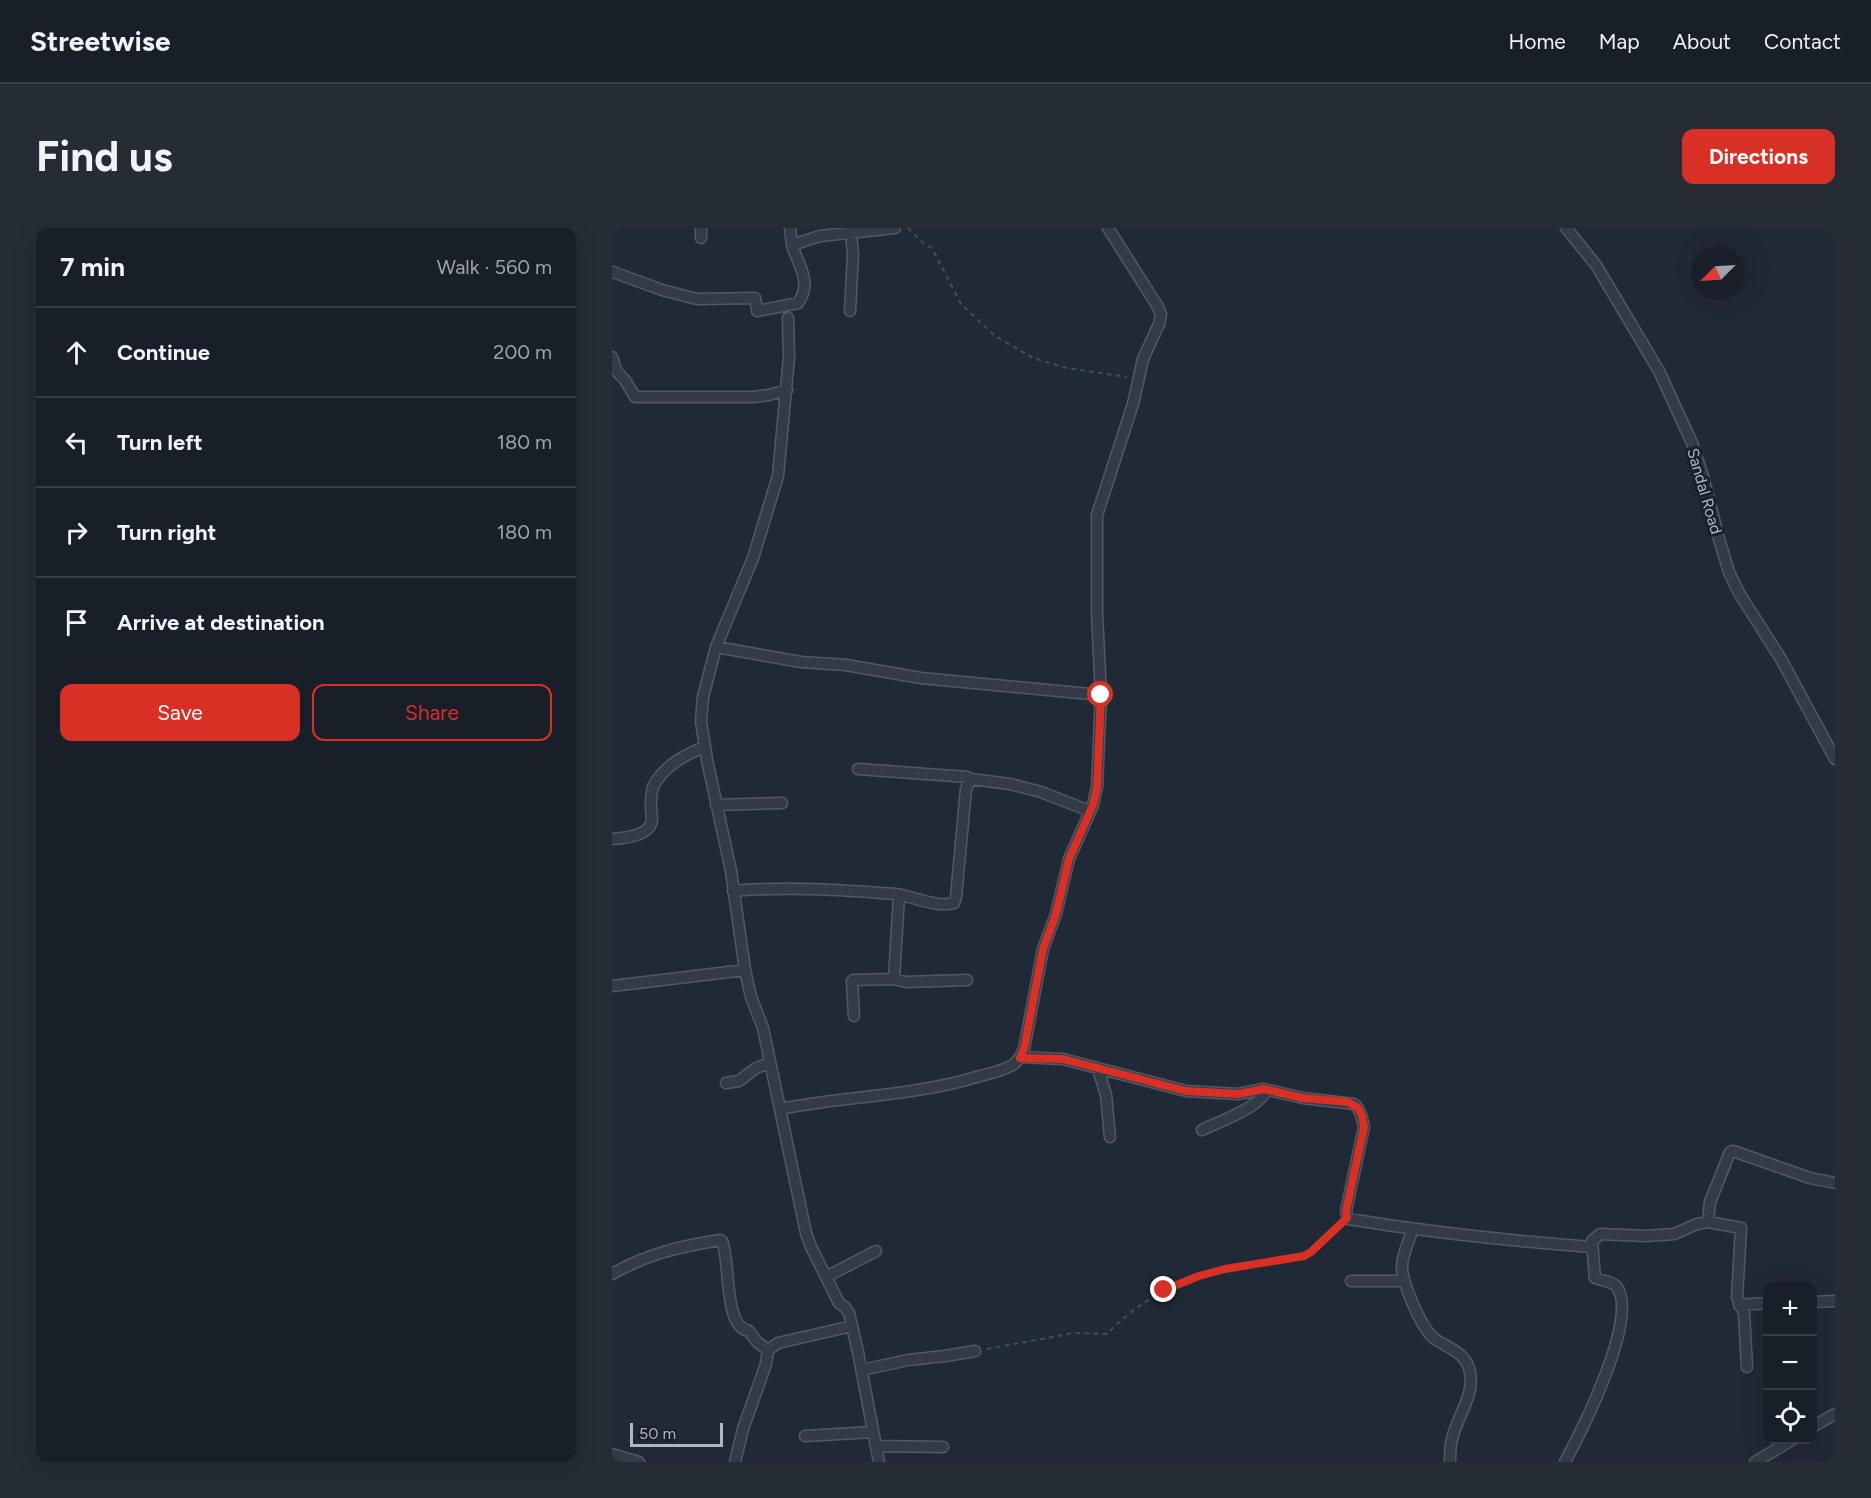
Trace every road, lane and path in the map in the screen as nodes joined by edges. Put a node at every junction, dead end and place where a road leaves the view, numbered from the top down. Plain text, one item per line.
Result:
1 (790, 228) edge
2 (895, 228) edge
3 (909, 228) edge
4 (1108, 228) edge
5 (1566, 228) edge
6 (851, 233) junction
7 (792, 245) junction
8 (613, 272) edge
9 (850, 311) dead end
10 (788, 318) dead end
11 (612, 357) edge
12 (1139, 379) junction
13 (787, 390) junction
14 (716, 647) junction
15 (1101, 695) junction
16 (704, 747) junction
17 (1835, 759) edge
18 (858, 769) dead end
19 (970, 779) junction
20 (782, 803) dead end
21 (716, 805) junction
22 (1090, 811) junction
23 (612, 840) edge
24 (733, 891) junction
25 (899, 895) junction
26 (745, 970) junction
27 (894, 979) junction
28 (967, 980) dead end
29 (612, 986) edge
30 (854, 1016) dead end
31 (1020, 1058) junction
32 (770, 1063) junction
33 (1098, 1069) junction
34 (726, 1083) dead end
35 (1264, 1089) junction
36 (780, 1109) junction
37 (1202, 1130) dead end
38 (1110, 1137) dead end
39 (1835, 1183) edge
40 (1347, 1218) junction
41 (1708, 1222) junction
42 (1413, 1229) junction
43 (1592, 1247) junction
44 (876, 1251) dead end
45 (612, 1274) edge
46 (826, 1277) junction
47 (1351, 1281) dead end
48 (1404, 1281) junction
49 (1835, 1301) edge
50 (1817, 1302) edge
51 (1763, 1304) edge
52 (1739, 1305) junction
53 (852, 1326) junction
54 (768, 1350) junction
55 (975, 1351) joint
56 (1747, 1367) dead end
57 (861, 1370) junction
58 (1835, 1414) edge
59 (1817, 1424) edge
60 (873, 1432) junction
61 (805, 1436) dead end
62 (1785, 1444) edge
63 (876, 1446) junction
64 (943, 1447) dead end
65 (612, 1454) edge
66 (639, 1462) edge
67 (735, 1462) edge
68 (879, 1462) edge
69 (1450, 1462) edge
70 (1565, 1462) edge
71 (1755, 1462) edge

1 - 7 street
2 - 6 street
3 - 12 path
4 - 12 street
5 - 17 street, Sandal Road
6 - 7 street
6 - 9 street
7 - 8 street
10 - 13 street
11 - 13 street
12 - 15 street
13 - 14 street
14 - 15 street
14 - 16 street
15 - 22 street
16 - 21 street
16 - 23 street
18 - 19 street
19 - 22 street
19 - 25 street
20 - 21 street
21 - 24 street
22 - 31 street
24 - 25 street
24 - 26 street
25 - 27 street
26 - 29 street
26 - 32 street
27 - 28 street
27 - 30 street
31 - 33 street
31 - 36 street
32 - 34 street
32 - 36 street
33 - 35 street
33 - 38 street
35 - 37 street
35 - 40 street
36 - 46 street
39 - 41 street
40 - 42 street
40 - 55 path
41 - 43 street
41 - 52 street
42 - 43 street
42 - 48 street
43 - 70 street
44 - 46 street
45 - 54 street
46 - 53 street
47 - 48 street
48 - 69 street
49 - 50 street
51 - 52 street
52 - 56 street
53 - 54 street
53 - 57 street
54 - 67 street
55 - 57 street
57 - 60 street
58 - 59 street
60 - 61 street
60 - 63 street
62 - 71 street
63 - 64 street
63 - 68 street
65 - 66 street

